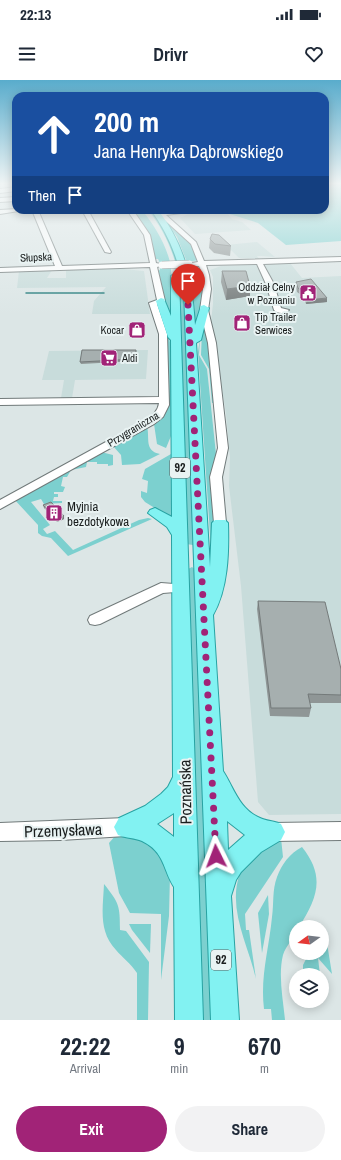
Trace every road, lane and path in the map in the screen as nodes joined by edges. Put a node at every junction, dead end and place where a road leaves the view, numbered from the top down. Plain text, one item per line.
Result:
1 (42, 227) edge
2 (94, 227) edge
3 (141, 227) edge
4 (160, 227) edge
5 (166, 227) edge
6 (174, 227) edge
7 (108, 252) dead end
8 (341, 259) edge
9 (259, 262) junction
10 (203, 264) junction
11 (153, 265) junction
12 (58, 267) junction
13 (0, 270) edge
14 (161, 301) junction
15 (204, 308) junction
16 (285, 310) dead end
17 (178, 348) junction
18 (191, 355) junction
19 (164, 400) junction
20 (0, 402) edge
21 (179, 442) junction
22 (167, 452) dead end
23 (0, 505) edge
24 (155, 513) dead end
25 (220, 523) joint
26 (181, 537) junction
27 (182, 588) junction
28 (204, 618) junction
29 (95, 620) dead end
30 (211, 754) junction
31 (184, 773) junction
32 (126, 827) junction
33 (341, 831) edge
34 (0, 832) edge
35 (273, 832) junction
36 (218, 900) junction
37 (187, 903) junction
38 (189, 1020) edge
39 (225, 1020) edge

1 - 12 street
2 - 7 street
3 - 11 street
4 - 17 main road, 92
5 - 18 main road, 92
6 - 10 street
8 - 9 street, Słupska
9 - 10 street, Słupska
9 - 16 street
10 - 11 street, Słupska, bridge
10 - 15 street
11 - 12 street, Słupska
11 - 14 street
12 - 13 street, Słupska
14 - 17 main road
14 - 19 street, Przygraniczna
15 - 18 main road
15 - 25 street
17 - 21 main road, 92
18 - 28 main road, Poznańska / 92
19 - 20 street
19 - 23 street, Przygraniczna
21 - 22 main road
21 - 26 main road, 92
24 - 26 main road
25 - 28 main road
26 - 27 main road, 92
27 - 29 street
27 - 31 main road, Poznańska / 92
28 - 30 main road, Poznańska / 92
30 - 35 main road
30 - 36 main road, Poznańska / 92
31 - 32 main road
31 - 37 main road, Poznańska / 92
32 - 34 street, Przemysława
32 - 37 main road
33 - 35 street
35 - 36 main road
36 - 39 main road, Poznańska / 92
37 - 38 main road, Poznańska / 92

